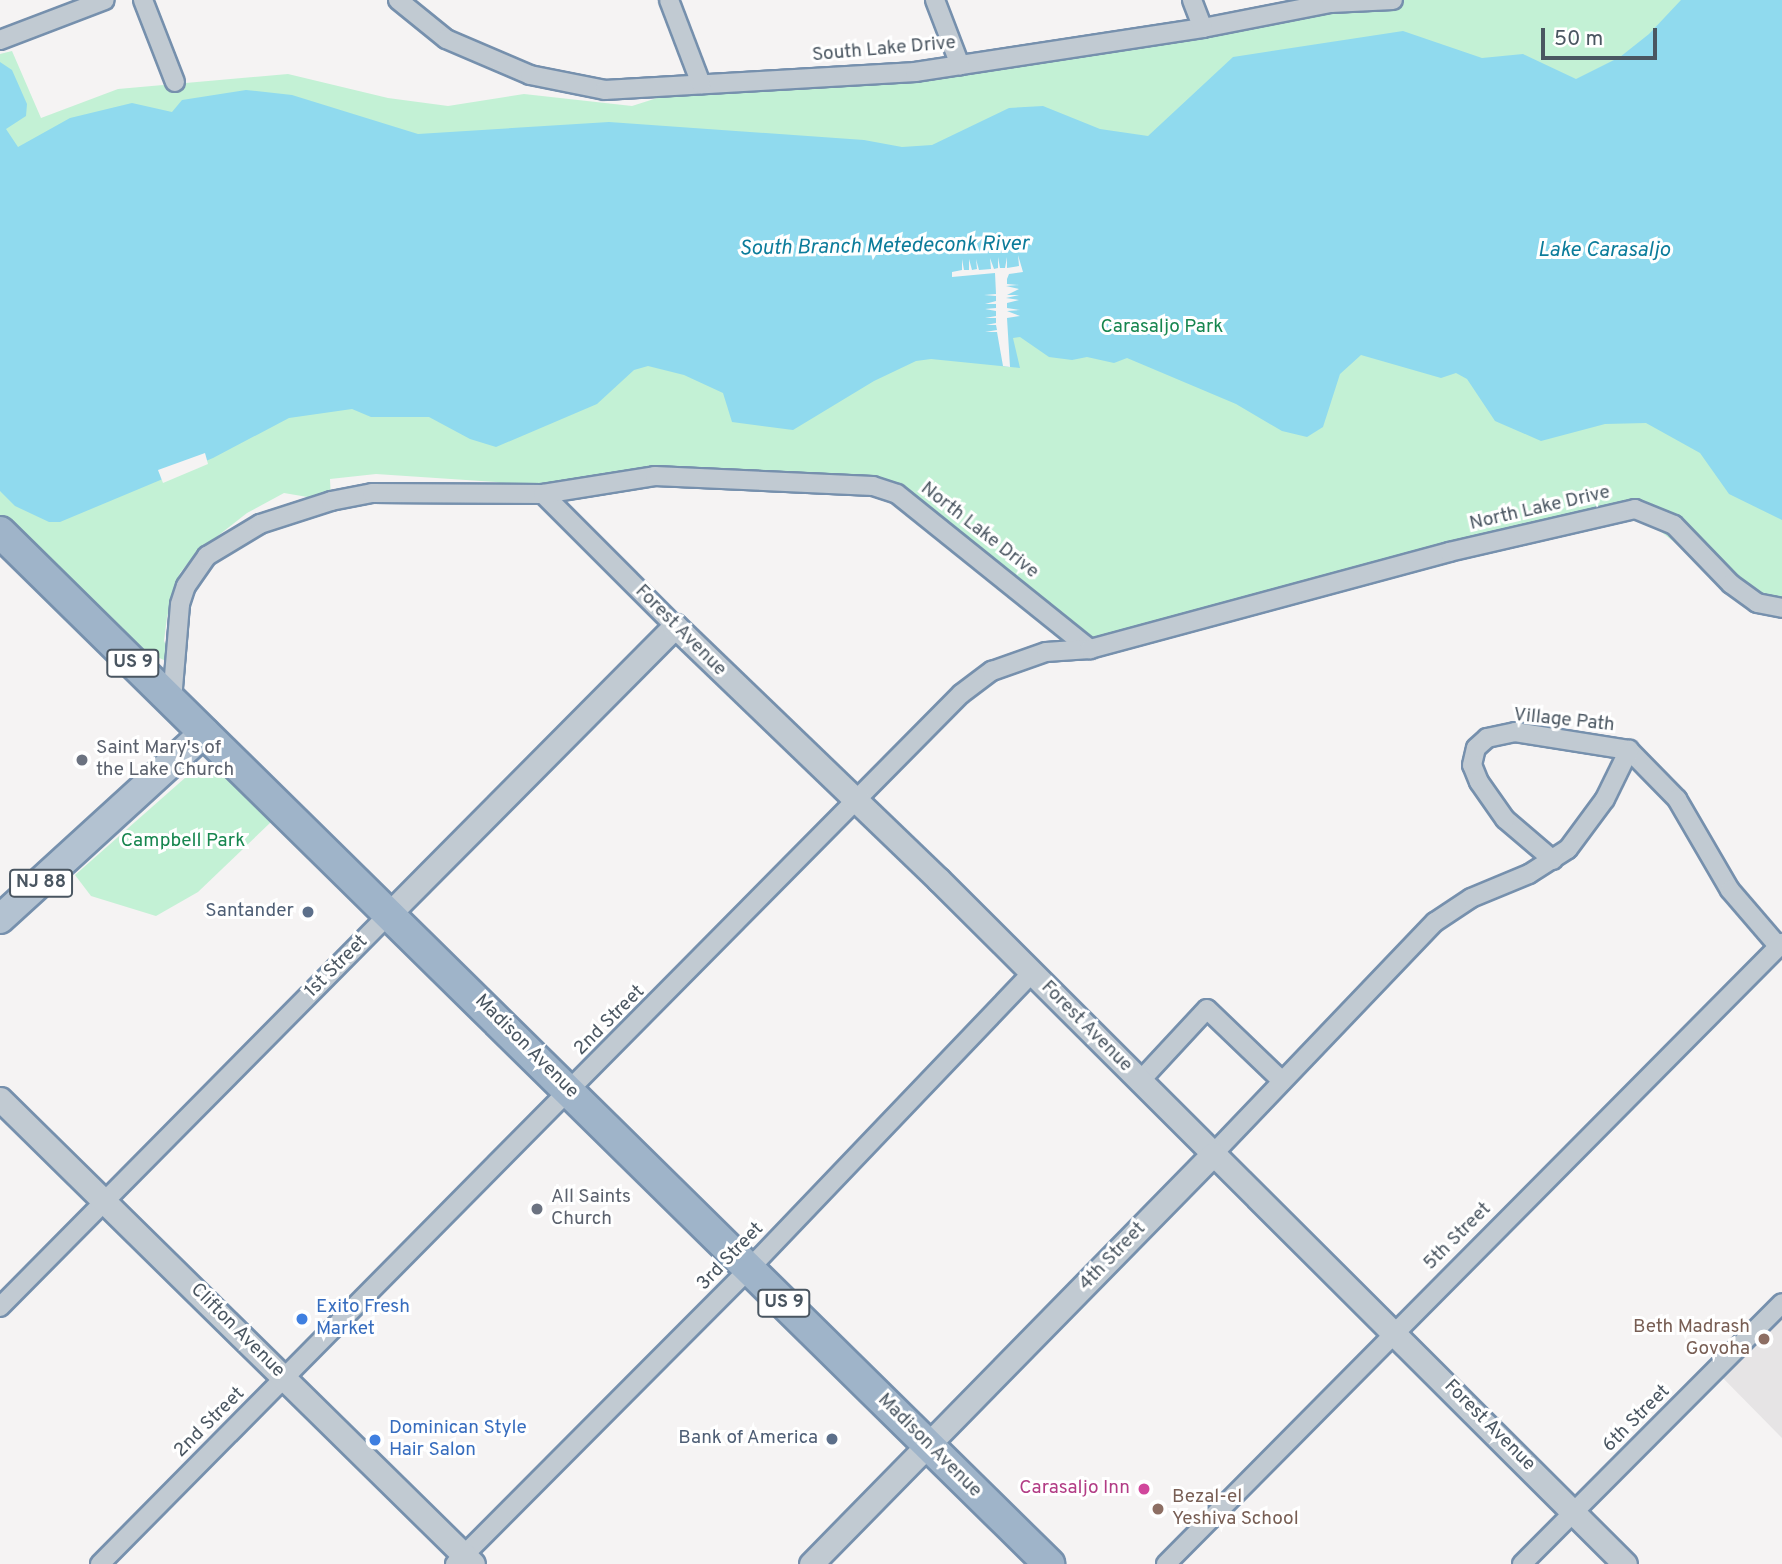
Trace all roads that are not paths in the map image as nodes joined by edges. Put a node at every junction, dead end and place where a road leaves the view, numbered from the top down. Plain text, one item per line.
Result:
1 (105, 0) edge
2 (143, 0) edge
3 (668, 0) edge
4 (934, 0) edge
5 (1192, 0) edge
6 (1393, 0) edge
7 (402, 1) edge
8 (1203, 28) junction
9 (0, 40) edge
10 (960, 65) junction
11 (176, 82) dead end
12 (701, 84) junction
13 (543, 494) junction
14 (0, 533) edge
15 (1782, 608) edge
16 (675, 626) junction
17 (1090, 649) junction
18 (172, 700) junction
19 (205, 732) junction
20 (1629, 750) junction
21 (856, 802) junction
22 (1553, 860) junction
23 (391, 912) junction
24 (0, 919) edge
25 (1780, 945) edge
26 (1412, 947) joint
27 (1032, 973) junction
28 (1140, 1081) junction
29 (1282, 1082) junction
30 (570, 1091) junction
31 (0, 1099) edge
32 (1213, 1154) junction
33 (104, 1201) junction
34 (749, 1269) junction
35 (1782, 1303) edge
36 (0, 1307) edge
37 (1394, 1331) junction
38 (283, 1378) junction
39 (930, 1446) junction
40 (1574, 1511) junction
41 (464, 1561) edge
42 (100, 1564) edge
43 (811, 1564) edge
44 (1049, 1564) edge
45 (1166, 1564) edge
46 (1522, 1564) edge
47 (1625, 1564) edge

1 - 9 street
2 - 11 street
3 - 12 street
4 - 10 street
5 - 8 street
6 - 8 street, South Lake Drive
7 - 12 street, South Lake Drive
8 - 10 street, South Lake Drive
10 - 12 street, South Lake Drive
13 - 16 street, Forest Avenue
13 - 17 street, North Lake Drive
13 - 18 street, North Lake Drive
14 - 18 highway, Madison Avenue / US 9
15 - 17 street, North Lake Drive
16 - 21 street, Forest Avenue
16 - 23 street, 1st Street
17 - 21 street, 2nd Street
18 - 19 highway, Madison Avenue / US 9
19 - 23 highway, Madison Avenue / US 9
19 - 24 main road, NJ 88
20 - 22 street, Village Path
20 - 22 street, Village Path
20 - 25 street, Village Path
21 - 27 street, Forest Avenue
21 - 30 street, 2nd Street
22 - 26 street, Village Path
23 - 30 highway, Madison Avenue / US 9
23 - 33 street, 1st Street
25 - 37 street, 5th Street
26 - 29 street, 4th Street
27 - 28 street, Forest Avenue
27 - 34 street, 3rd Street
28 - 29 street
28 - 32 street, Forest Avenue
29 - 32 street, 4th Street
30 - 34 highway, Madison Avenue / US 9
30 - 38 street, 2nd Street
31 - 33 street, Clifton Avenue
32 - 37 street, Forest Avenue
32 - 39 street, 4th Street
33 - 36 street, 1st Street
33 - 38 street, Clifton Avenue
34 - 39 highway, Madison Avenue / US 9
34 - 41 street, 3rd Street
35 - 40 street, 6th Street
37 - 40 street, Forest Avenue
37 - 45 street, 5th Street
38 - 41 street, Clifton Avenue
38 - 42 street, 2nd Street
39 - 43 street, 4th Street
39 - 44 highway, Madison Avenue / US 9
40 - 46 street, 6th Street
40 - 47 street, Forest Avenue

